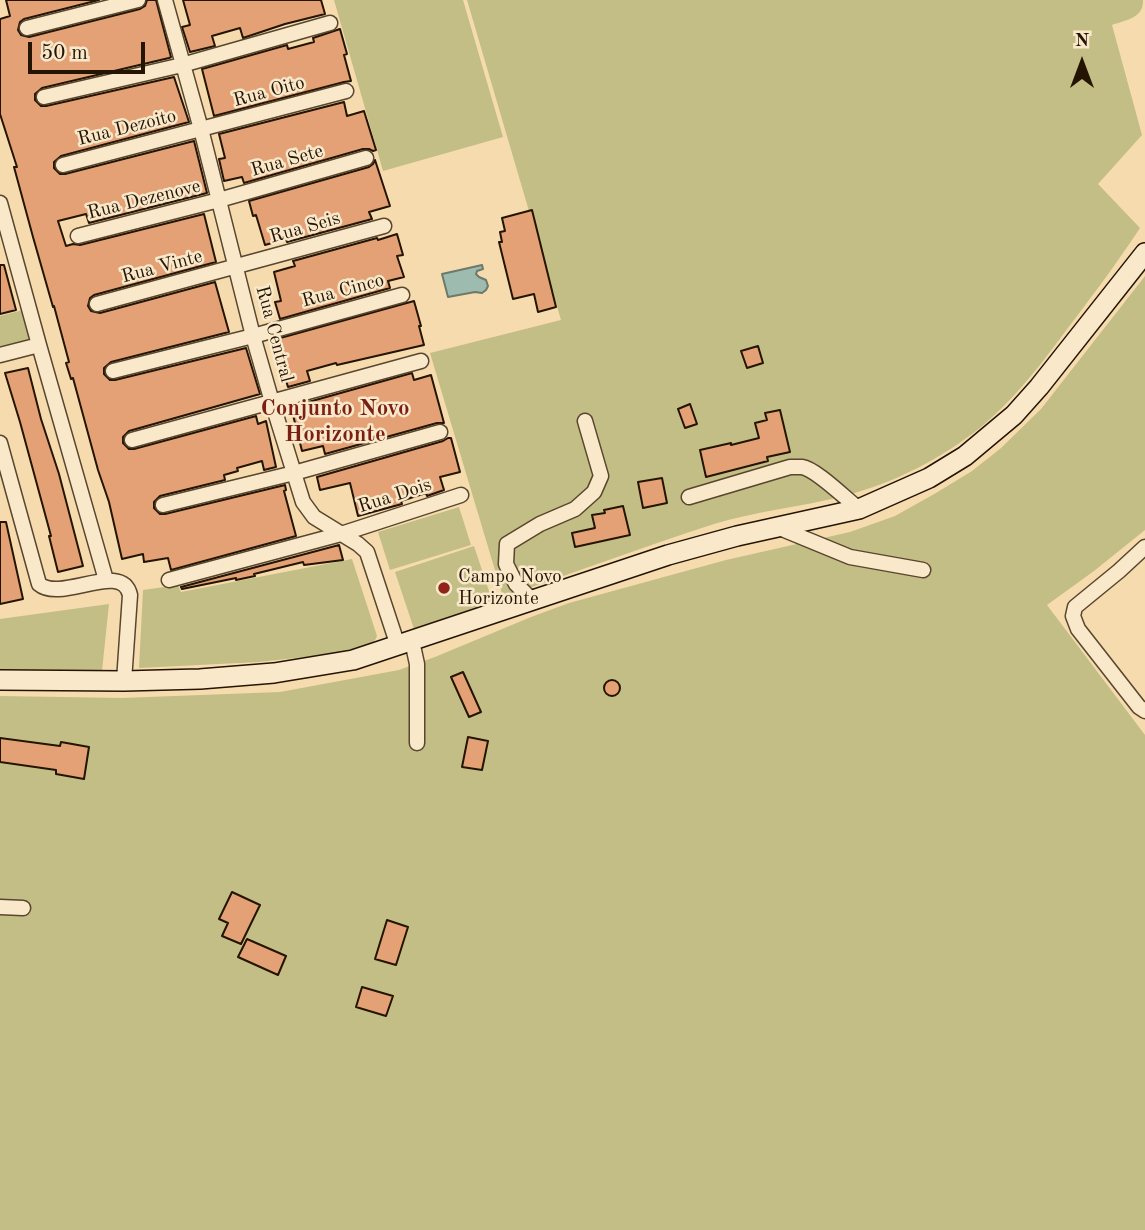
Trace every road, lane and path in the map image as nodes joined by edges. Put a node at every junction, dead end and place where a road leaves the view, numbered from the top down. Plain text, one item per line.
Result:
1 (138, 0) edge
2 (165, 0) edge
3 (330, 23) dead end
4 (27, 27) dead end
5 (182, 65) junction
6 (346, 91) dead end
7 (44, 97) dead end
8 (201, 129) junction
9 (366, 158) dead end
10 (63, 165) dead end
11 (219, 200) junction
12 (0, 203) edge
13 (384, 226) dead end
14 (78, 236) dead end
15 (1145, 253) edge
16 (236, 267) junction
17 (402, 295) dead end
18 (97, 304) dead end
19 (253, 336) junction
20 (39, 345) junction
21 (0, 355) edge
22 (421, 361) dead end
23 (113, 371) dead end
24 (272, 402) junction
25 (585, 421) dead end
26 (440, 432) dead end
27 (131, 440) dead end
28 (0, 443) edge
29 (293, 473) junction
30 (461, 495) dead end
31 (689, 497) dead end
32 (163, 505) dead end
33 (859, 509) junction
34 (777, 527) junction
35 (341, 534) junction
36 (1145, 547) edge
37 (923, 570) dead end
38 (106, 580) junction
39 (169, 580) dead end
40 (532, 600) junction
41 (405, 644) junction
42 (0, 680) edge
43 (124, 681) junction
44 (1145, 711) edge
45 (417, 743) dead end
46 (0, 907) edge
47 (23, 908) dead end

1 - 4 street
2 - 5 street, Rua Central
3 - 5 street
5 - 7 street
5 - 8 street, Rua Central
6 - 8 street, Rua Oito
8 - 10 street, Rua Dezoito
8 - 11 street, Rua Central
9 - 11 street, Rua Sete
11 - 14 street, Rua Dezenove
11 - 16 street, Rua Central
12 - 20 street
13 - 16 street, Rua Seis
15 - 33 main road
16 - 18 street, Rua Vinte
16 - 19 street, Rua Central
17 - 19 street, Rua Cinco
19 - 23 street, Rua Cinco
19 - 24 street, Rua Central
20 - 21 street
20 - 38 street
22 - 24 street
24 - 27 street
24 - 29 street, Rua Central
25 - 40 street
26 - 29 street
28 - 38 street
29 - 32 street
29 - 35 street, Rua Central
30 - 35 street, Rua Dois
31 - 33 street
33 - 34 main road
34 - 37 street
34 - 40 main road
35 - 39 street, Rua Dois
35 - 41 street, Rua Central
36 - 44 street
38 - 43 street
40 - 41 main road
41 - 43 main road
41 - 45 street, Rua Central
42 - 43 main road
46 - 47 street

